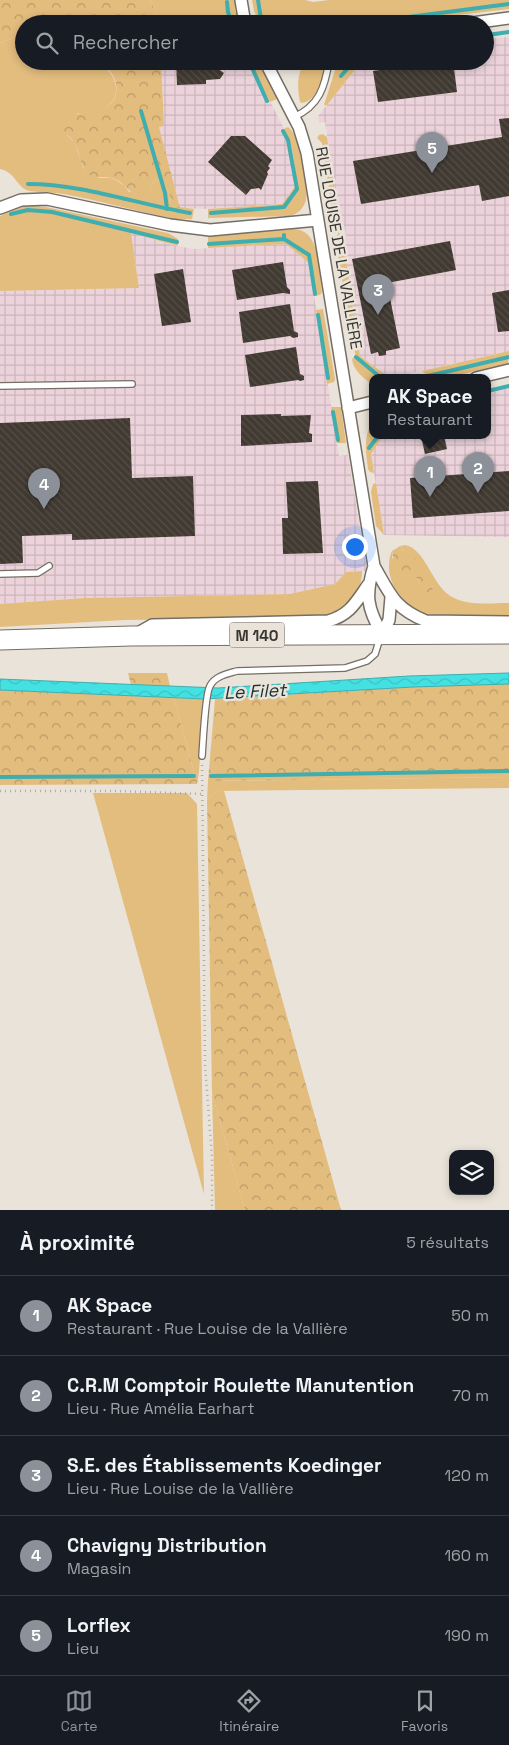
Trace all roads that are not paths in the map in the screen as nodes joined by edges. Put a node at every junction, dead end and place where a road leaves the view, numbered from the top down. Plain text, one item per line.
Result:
1 (240, 0) edge
2 (244, 15) edge
3 (509, 18) edge
4 (494, 20) edge
5 (272, 70) edge
6 (327, 70) edge
7 (294, 117) junction
8 (0, 208) edge
9 (318, 220) junction
10 (509, 370) edge
11 (491, 374) edge
12 (132, 384) dead end
13 (0, 386) edge
14 (369, 403) edge
15 (348, 408) junction
16 (49, 566) dead end
17 (374, 566) junction
18 (0, 574) edge
19 (368, 585) junction
20 (391, 598) junction
21 (509, 622) edge
22 (382, 634) junction
23 (509, 634) edge
24 (131, 636) junction
25 (0, 640) edge
26 (202, 756) road end

1 - 2 street
3 - 4 street
5 - 7 street, RUE LOUISE DE LA VALLIÈRE
6 - 7 lane
7 - 9 street, RUE LOUISE DE LA VALLIÈRE
8 - 9 street
9 - 15 street, RUE LOUISE DE LA VALLIÈRE
10 - 11 street
12 - 13 lane
14 - 15 street
15 - 17 street, RUE LOUISE DE LA VALLIÈRE
16 - 18 lane
17 - 19 street, RUE LOUISE DE LA VALLIÈRE
17 - 20 street, RUE LOUISE DE LA VALLIÈRE
19 - 22 street, RUE LOUISE DE LA VALLIÈRE
19 - 24 street, RUE LOUISE DE LA VALLIÈRE
20 - 21 street, RUE LOUISE DE LA VALLIÈRE
20 - 22 street
22 - 23 main road, M 140
22 - 24 main road, M 140
22 - 26 lane
24 - 25 main road, M 140

